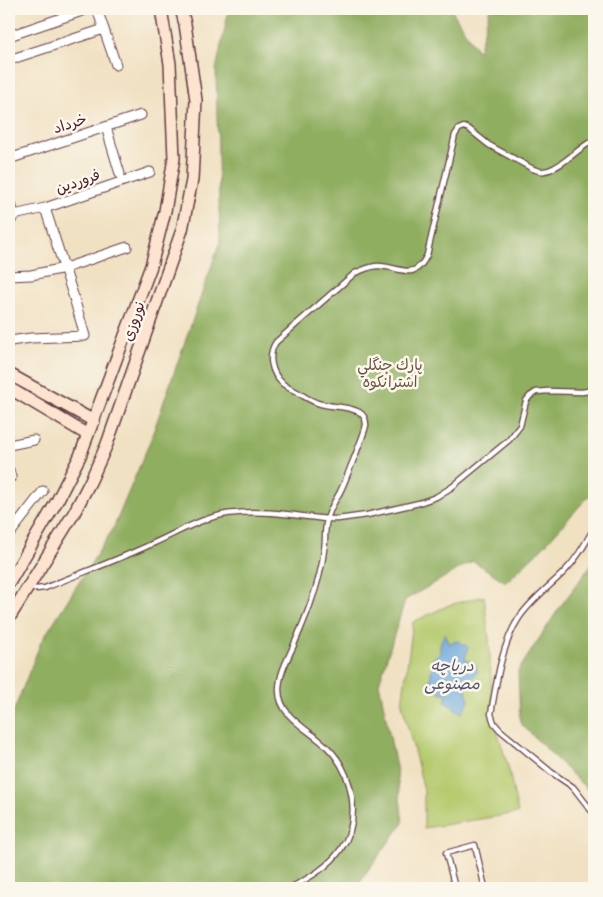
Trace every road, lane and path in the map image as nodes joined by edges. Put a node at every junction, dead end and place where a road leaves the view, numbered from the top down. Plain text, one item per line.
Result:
1 (88, 9) edge
2 (97, 9) edge
3 (161, 9) edge
4 (181, 9) edge
5 (104, 29) junction
6 (9, 36) edge
7 (9, 60) edge
8 (116, 65) dead end
9 (141, 115) dead end
10 (106, 127) junction
11 (594, 140) edge
12 (9, 159) edge
13 (150, 172) dead end
14 (120, 174) dead end
15 (9, 196) edge
16 (45, 208) junction
17 (14, 215) junction
18 (9, 224) edge
19 (127, 247) dead end
20 (65, 268) junction
21 (9, 276) edge
22 (9, 343) edge
23 (120, 348) junction
24 (138, 355) junction
25 (9, 374) edge
26 (9, 388) edge
27 (594, 390) edge
28 (94, 421) junction
29 (88, 435) junction
30 (34, 440) dead end
31 (9, 445) edge
32 (9, 470) edge
33 (9, 478) edge
34 (43, 491) dead end
35 (327, 519) junction
36 (594, 528) edge
37 (9, 535) edge
38 (9, 583) edge
39 (28, 588) junction
40 (9, 618) edge
41 (594, 814) edge
42 (233, 888) edge
43 (247, 888) edge
44 (290, 888) edge
45 (455, 888) edge
46 (484, 888) edge

1 - 6 street
2 - 5 street
3 - 23 street, نوروزی
4 - 24 street, نوروزی
5 - 7 street
5 - 8 street
9 - 10 street, خرداد
10 - 12 street, خرداد
10 - 14 street
11 - 35 lane
13 - 16 street, فروردین
15 - 17 street
16 - 17 street, فروردین
16 - 20 street
17 - 18 street
19 - 20 street
20 - 21 street
20 - 22 street
23 - 24 street
23 - 28 street, نوروزی
24 - 39 street, نوروزی
25 - 28 street
26 - 29 street
27 - 35 lane
28 - 29 street, نوروزی
29 - 38 street, نوروزی
30 - 31 street
32 - 33 street
34 - 37 street
35 - 39 lane
35 - 44 lane
36 - 41 lane
39 - 40 street, نوروزی
42 - 43 lane
45 - 46 lane

